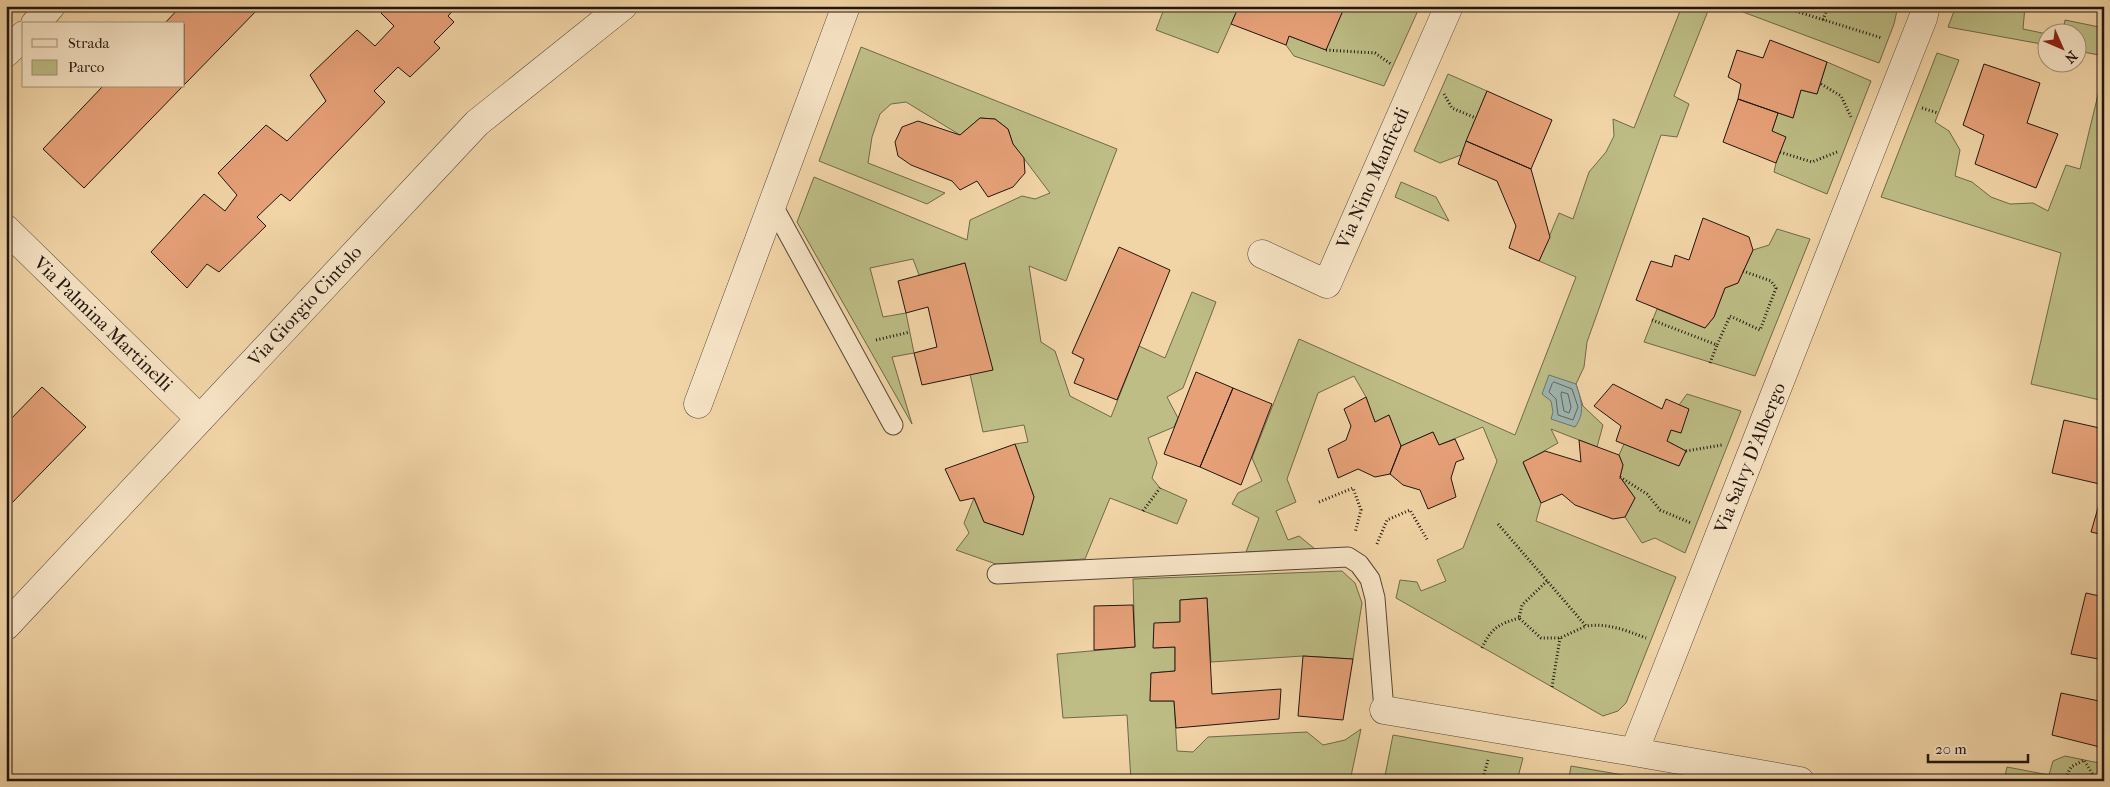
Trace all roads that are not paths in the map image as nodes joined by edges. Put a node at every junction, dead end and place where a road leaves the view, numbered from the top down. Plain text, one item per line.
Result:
1 (52, 6) edge
2 (623, 6) edge
3 (846, 6) edge
4 (1449, 6) edge
5 (1926, 6) edge
6 (37, 22) edge
7 (22, 37) edge
8 (6, 54) edge
9 (772, 204) junction
10 (6, 229) edge
11 (1262, 254) dead end
12 (698, 404) dead end
13 (200, 419) junction
14 (892, 425) dead end
15 (997, 574) dead end
16 (6, 626) edge
17 (1384, 710) joint
18 (1634, 752) junction
19 (1800, 781) edge

1 - 6 street
2 - 13 street, Via Giorgio Cintolo
3 - 9 street
4 - 11 street, Via Nino Manfredi
5 - 18 street, Via Salvy D'Albergo
7 - 8 street
9 - 12 street
9 - 14 lane
10 - 13 street, Via Palmina Martinelli
13 - 16 street, Via Giorgio Cintolo
15 - 17 lane
17 - 18 street
18 - 19 street

